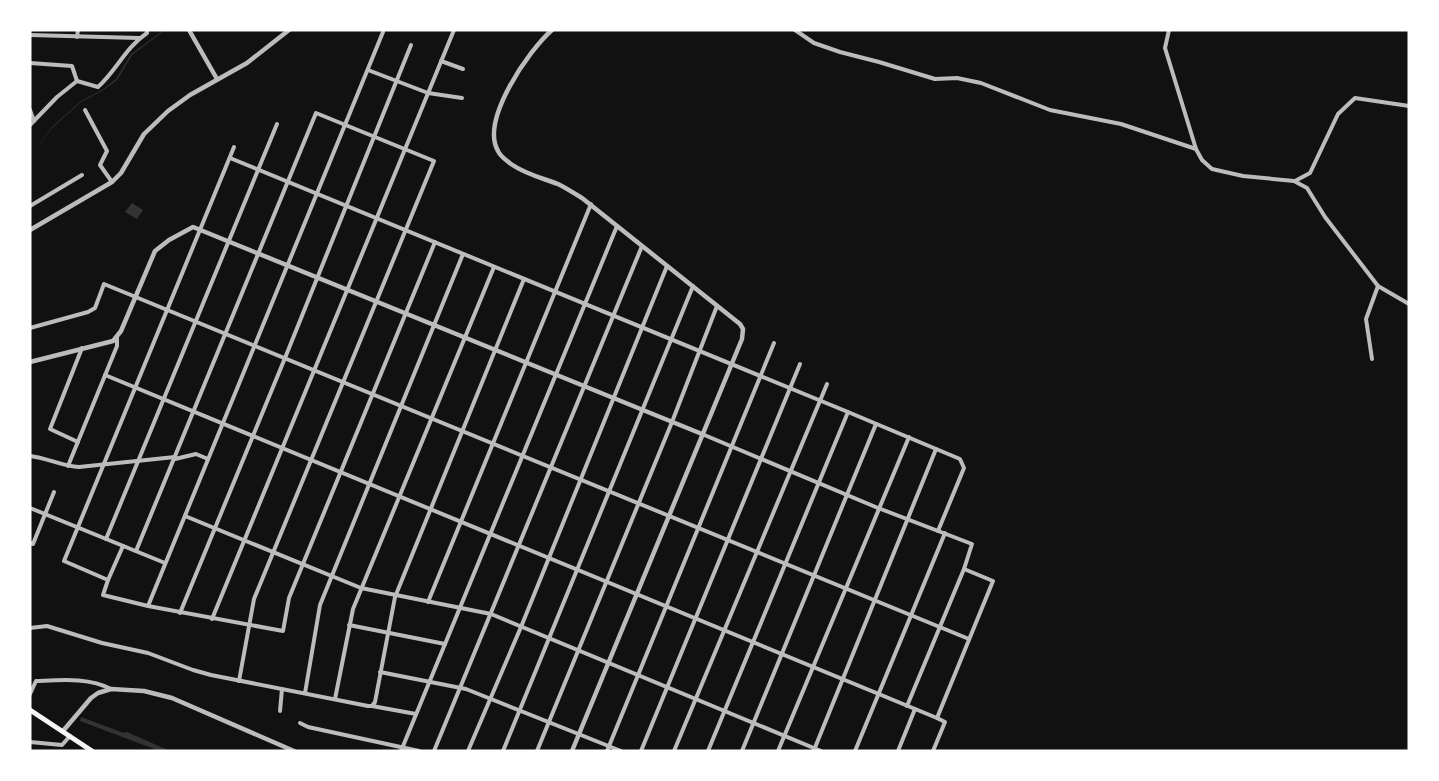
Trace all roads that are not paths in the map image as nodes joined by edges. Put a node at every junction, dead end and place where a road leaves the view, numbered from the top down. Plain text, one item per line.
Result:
1 (47, 30) edge
2 (78, 30) edge
3 (112, 30) edge
4 (147, 30) edge
5 (189, 30) edge
6 (289, 30) edge
7 (454, 30) edge
8 (552, 30) edge
9 (795, 30) edge
10 (1169, 30) edge
11 (383, 32) dead end
12 (30, 35) edge
13 (46, 36) junction
14 (77, 37) junction
15 (111, 38) junction
16 (139, 38) junction
17 (411, 45) dead end
18 (441, 61) junction
19 (30, 63) edge
20 (463, 69) dead end
21 (368, 70) junction
22 (217, 79) junction
23 (77, 81) junction
24 (397, 81) junction
25 (428, 93) junction
26 (462, 98) dead end
27 (1409, 106) edge
28 (30, 110) edge
29 (85, 110) dead end
30 (34, 121) junction
31 (277, 124) dead end
32 (345, 125) junction
33 (30, 126) edge
34 (375, 137) junction
35 (234, 147) dead end
36 (405, 148) junction
37 (1196, 149) junction
38 (230, 158) junction
39 (258, 170) junction
40 (82, 175) dead end
41 (1294, 181) junction
42 (112, 182) junction
43 (288, 182) junction
44 (317, 194) junction
45 (591, 204) junction
46 (30, 206) edge
47 (346, 206) junction
48 (376, 218) junction
49 (617, 226) junction
50 (30, 230) edge
51 (200, 230) junction
52 (405, 230) junction
53 (229, 241) junction
54 (435, 242) junction
55 (642, 246) junction
56 (259, 253) junction
57 (463, 254) junction
58 (288, 265) junction
59 (667, 266) junction
60 (494, 267) junction
61 (317, 277) junction
62 (524, 279) junction
63 (693, 286) junction
64 (1378, 286) junction
65 (346, 289) junction
66 (554, 292) junction
67 (136, 297) junction
68 (376, 301) junction
69 (585, 304) junction
70 (1409, 304) edge
71 (717, 306) junction
72 (167, 309) junction
73 (406, 314) junction
74 (614, 316) junction
75 (197, 322) junction
76 (435, 325) junction
77 (642, 327) junction
78 (30, 328) edge
79 (226, 334) junction
80 (117, 338) junction
81 (465, 338) junction
82 (672, 340) junction
83 (774, 343) dead end
84 (255, 345) junction
85 (82, 348) junction
86 (495, 350) junction
87 (699, 351) junction
88 (285, 358) junction
89 (1372, 359) dead end
90 (30, 362) edge
91 (525, 363) junction
92 (731, 364) junction
93 (800, 364) dead end
94 (313, 369) junction
95 (105, 375) junction
96 (555, 375) junction
97 (761, 376) junction
98 (343, 382) junction
99 (827, 384) dead end
100 (135, 387) junction
101 (585, 387) junction
102 (790, 388) junction
103 (373, 394) junction
104 (613, 398) junction
105 (164, 400) junction
106 (819, 400) junction
107 (402, 406) junction
108 (642, 410) junction
109 (195, 412) junction
110 (848, 412) junction
111 (432, 418) junction
112 (672, 422) junction
113 (223, 424) junction
114 (876, 424) junction
115 (462, 431) junction
116 (702, 434) junction
117 (253, 436) junction
118 (909, 437) junction
119 (78, 442) junction
120 (493, 443) junction
121 (281, 447) junction
122 (732, 447) junction
123 (936, 449) junction
124 (522, 455) junction
125 (30, 456) edge
126 (174, 458) junction
127 (208, 459) junction
128 (761, 459) junction
129 (139, 460) junction
130 (311, 460) junction
131 (104, 464) junction
132 (68, 466) junction
133 (551, 467) junction
134 (790, 471) junction
135 (341, 472) junction
136 (580, 479) junction
137 (818, 483) junction
138 (369, 484) junction
139 (54, 492) dead end
140 (610, 492) junction
141 (848, 495) junction
142 (398, 496) junction
143 (638, 503) junction
144 (30, 508) edge
145 (878, 508) junction
146 (430, 509) junction
147 (46, 514) junction
148 (669, 515) junction
149 (185, 516) junction
150 (909, 520) junction
151 (461, 522) junction
152 (77, 527) junction
153 (215, 528) junction
154 (698, 528) junction
155 (938, 531) junction
156 (945, 533) junction
157 (491, 534) junction
158 (106, 539) junction
159 (243, 540) junction
160 (728, 540) junction
161 (30, 543) edge
162 (123, 546) junction
163 (519, 546) junction
164 (136, 552) junction
165 (273, 552) junction
166 (757, 552) junction
167 (549, 558) junction
168 (785, 563) junction
169 (165, 564) junction
170 (302, 564) junction
171 (578, 569) junction
172 (964, 569) junction
173 (815, 575) junction
174 (331, 576) junction
175 (108, 580) junction
176 (606, 581) junction
177 (361, 588) junction
178 (845, 588) junction
179 (636, 594) junction
180 (396, 595) junction
181 (876, 601) junction
182 (428, 602) junction
183 (148, 606) junction
184 (666, 606) junction
185 (460, 608) junction
186 (180, 613) junction
187 (491, 614) junction
188 (911, 615) junction
189 (696, 618) junction
190 (212, 619) junction
191 (350, 625) junction
192 (249, 626) junction
193 (521, 627) junction
194 (940, 627) junction
195 (30, 628) edge
196 (724, 630) junction
197 (388, 632) junction
198 (549, 639) junction
199 (969, 639) junction
200 (753, 641) junction
201 (445, 644) junction
202 (578, 651) junction
203 (782, 654) junction
204 (608, 663) junction
205 (813, 667) junction
206 (380, 672) junction
207 (637, 675) junction
208 (844, 680) junction
209 (239, 681) junction
210 (430, 681) junction
211 (461, 687) junction
212 (667, 688) junction
213 (111, 689) junction
214 (282, 689) junction
215 (305, 693) junction
216 (878, 693) junction
217 (30, 694) edge
218 (490, 698) junction
219 (335, 699) junction
220 (695, 699) junction
221 (372, 706) junction
222 (907, 706) junction
223 (915, 709) junction
224 (30, 710) edge
225 (519, 710) junction
226 (280, 711) dead end
227 (724, 711) junction
228 (416, 714) junction
229 (937, 718) junction
230 (548, 722) junction
231 (300, 723) dead end
232 (753, 723) junction
233 (63, 731) junction
234 (579, 734) junction
235 (70, 736) junction
236 (784, 736) junction
237 (30, 742) edge
238 (608, 748) edge
239 (402, 749) edge
240 (814, 750) edge
241 (92, 751) edge
242 (294, 751) edge
243 (419, 751) edge
244 (435, 751) edge
245 (468, 751) edge
246 (502, 751) edge
247 (537, 751) edge
248 (572, 751) edge
249 (621, 751) edge
250 (640, 751) edge
251 (674, 751) edge
252 (708, 751) edge
253 (742, 751) edge
254 (778, 751) edge
255 (821, 751) edge
256 (855, 751) edge
257 (898, 751) edge
258 (933, 751) edge

1 - 13 street
2 - 14 street
3 - 15 street
4 - 16 street
5 - 22 street
6 - 22 street
7 - 18 street
8 - 45 street
9 - 37 street
10 - 37 street
11 - 21 street
12 - 13 street
13 - 14 street
14 - 15 street
15 - 16 street
16 - 23 street
17 - 24 street
18 - 20 street
18 - 25 street
19 - 23 street
21 - 24 street
21 - 32 street
22 - 42 street
23 - 30 street
24 - 25 street
24 - 34 street
25 - 26 street
25 - 36 street
27 - 41 street
28 - 30 street
29 - 42 street
30 - 33 street
31 - 39 street
32 - 34 street
32 - 43 street
32 - 44 street
34 - 36 street
34 - 47 street
35 - 38 street
36 - 48 street
36 - 52 street
37 - 41 street
38 - 39 street
38 - 51 street
39 - 43 street
39 - 53 street
40 - 46 street
41 - 64 street
42 - 50 street
43 - 44 street
43 - 56 street
44 - 47 street
44 - 58 street
45 - 49 street
45 - 66 street
47 - 48 street
47 - 61 street
48 - 52 street
48 - 65 street
49 - 55 street
49 - 69 street
51 - 53 street
51 - 67 street
51 - 72 street
52 - 54 street
52 - 68 street
53 - 56 street
53 - 75 street
54 - 57 street
54 - 73 street
55 - 59 street
55 - 74 street
56 - 58 street
56 - 79 street
57 - 60 street
57 - 76 street
58 - 61 street
58 - 84 street
59 - 63 street
59 - 77 street
60 - 62 street
60 - 81 street
61 - 65 street
61 - 88 street
62 - 66 street
62 - 86 street
63 - 71 street
63 - 82 street
64 - 70 street
64 - 89 street
65 - 68 street
65 - 94 street
66 - 69 street
66 - 91 street
67 - 72 street
67 - 78 street
67 - 80 street
68 - 73 street
68 - 98 street
69 - 74 street
69 - 96 street
71 - 87 street
71 - 92 street
72 - 75 street
72 - 100 street
73 - 76 street
73 - 103 street
74 - 77 street
74 - 101 street
75 - 79 street
75 - 105 street
76 - 81 street
76 - 107 street
77 - 82 street
77 - 104 street
79 - 84 street
79 - 109 street
80 - 85 street
80 - 95 street
81 - 86 street
81 - 111 street
82 - 87 street
82 - 108 street
83 - 97 street
84 - 88 street
84 - 113 street
85 - 90 street
85 - 119 street
86 - 91 street
86 - 115 street
87 - 92 street
87 - 112 street
88 - 94 street
88 - 117 street
91 - 96 street
91 - 120 street
92 - 97 street
92 - 116 street
93 - 102 street
94 - 98 street
94 - 121 street
95 - 100 street
95 - 119 street
96 - 101 street
96 - 124 street
97 - 102 street
97 - 122 street
98 - 103 street
98 - 130 street
99 - 106 street
100 - 105 street
100 - 131 street
101 - 104 street
101 - 133 street
102 - 106 street
102 - 128 street
103 - 107 street
103 - 135 street
104 - 108 street
104 - 136 street
105 - 109 street
105 - 129 street
106 - 110 street
106 - 134 street
107 - 111 street
107 - 138 street
108 - 112 street
108 - 140 street
109 - 113 street
109 - 126 street
110 - 114 street
110 - 137 street
111 - 115 street
111 - 142 street
112 - 116 street
112 - 143 street
113 - 117 street
113 - 127 street
114 - 118 street
114 - 141 street
115 - 120 street
115 - 146 street
116 - 122 street
116 - 148 street
117 - 121 street
117 - 153 street
118 - 123 street
118 - 145 street
119 - 132 street
120 - 124 street
120 - 151 street
121 - 130 street
121 - 159 street
122 - 128 street
122 - 154 street
123 - 150 street
123 - 155 street
124 - 133 street
124 - 157 street
125 - 132 street
126 - 127 street
126 - 129 street
126 - 164 street
127 - 149 street
128 - 134 street
128 - 160 street
129 - 131 street
129 - 158 street
130 - 135 street
130 - 165 street
131 - 132 street
131 - 152 street
133 - 136 street
133 - 163 street
134 - 137 street
134 - 166 street
135 - 138 street
135 - 170 street
136 - 140 street
136 - 167 street
137 - 141 street
137 - 168 street
138 - 142 street
138 - 174 street
139 - 147 street
140 - 143 street
140 - 171 street
141 - 145 street
141 - 173 street
142 - 146 street
142 - 177 street
143 - 148 street
143 - 176 street
144 - 147 street
145 - 150 street
145 - 178 street
146 - 151 street
146 - 180 street
147 - 152 street
147 - 161 street
148 - 154 street
148 - 179 street
149 - 153 street
149 - 169 street
150 - 155 street
150 - 181 street
151 - 157 street
151 - 182 street
152 - 158 street
152 - 175 street
153 - 159 street
153 - 186 street
154 - 160 street
154 - 184 street
155 - 156 street
156 - 172 street
156 - 188 street
157 - 163 street
157 - 185 street
158 - 162 street
159 - 165 street
159 - 190 street
160 - 166 street
160 - 189 street
162 - 164 street
162 - 175 street
163 - 167 street
163 - 187 street
164 - 169 street
165 - 170 street
165 - 192 street
166 - 168 street
166 - 196 street
167 - 171 street
167 - 193 street
168 - 173 street
168 - 200 street
169 - 183 street
170 - 174 street
170 - 192 street
171 - 176 street
171 - 198 street
172 - 194 street
172 - 199 street
173 - 178 street
173 - 203 street
174 - 177 street
174 - 215 street
175 - 183 street
176 - 179 street
176 - 202 street
177 - 180 street
177 - 191 street
178 - 181 street
178 - 205 street
179 - 184 street
179 - 204 street
180 - 182 street
180 - 197 street
181 - 188 street
181 - 208 street
182 - 185 street
183 - 186 street
184 - 189 street
184 - 207 street
185 - 187 street
185 - 201 street
186 - 190 street
187 - 193 street
187 - 211 street
188 - 194 street
188 - 216 street
189 - 196 street
189 - 212 street
190 - 192 street
191 - 197 street
191 - 219 street
192 - 209 street
193 - 198 street
193 - 218 street
194 - 199 street
194 - 222 street
195 - 209 street
196 - 200 street
196 - 220 street
197 - 201 street
197 - 206 street
198 - 202 street
198 - 225 street
199 - 229 street
200 - 203 street
200 - 227 street
201 - 210 street
202 - 204 street
202 - 230 street
203 - 205 street
203 - 232 street
204 - 207 street
204 - 234 street
205 - 208 street
205 - 236 street
206 - 210 street
206 - 221 street
207 - 212 street
207 - 238 street
208 - 216 street
208 - 240 street
209 - 214 street
210 - 211 street
210 - 228 street
211 - 218 street
211 - 244 street
212 - 220 street
212 - 250 street
213 - 217 street
213 - 233 street
213 - 242 street
214 - 215 street
214 - 226 street
215 - 219 street
216 - 222 street
216 - 256 street
218 - 225 street
218 - 245 street
219 - 221 street
220 - 227 street
220 - 251 street
221 - 228 street
222 - 223 street
223 - 229 street
223 - 257 street
224 - 233 main road
225 - 230 street
225 - 246 street
227 - 232 street
227 - 252 street
228 - 239 street
229 - 258 street
230 - 234 street
230 - 247 street
231 - 239 street
232 - 236 street
232 - 253 street
233 - 235 main road
234 - 238 street
234 - 248 street
235 - 237 street
235 - 241 main road
236 - 240 street
236 - 254 street
238 - 249 street
239 - 243 street
240 - 255 street

